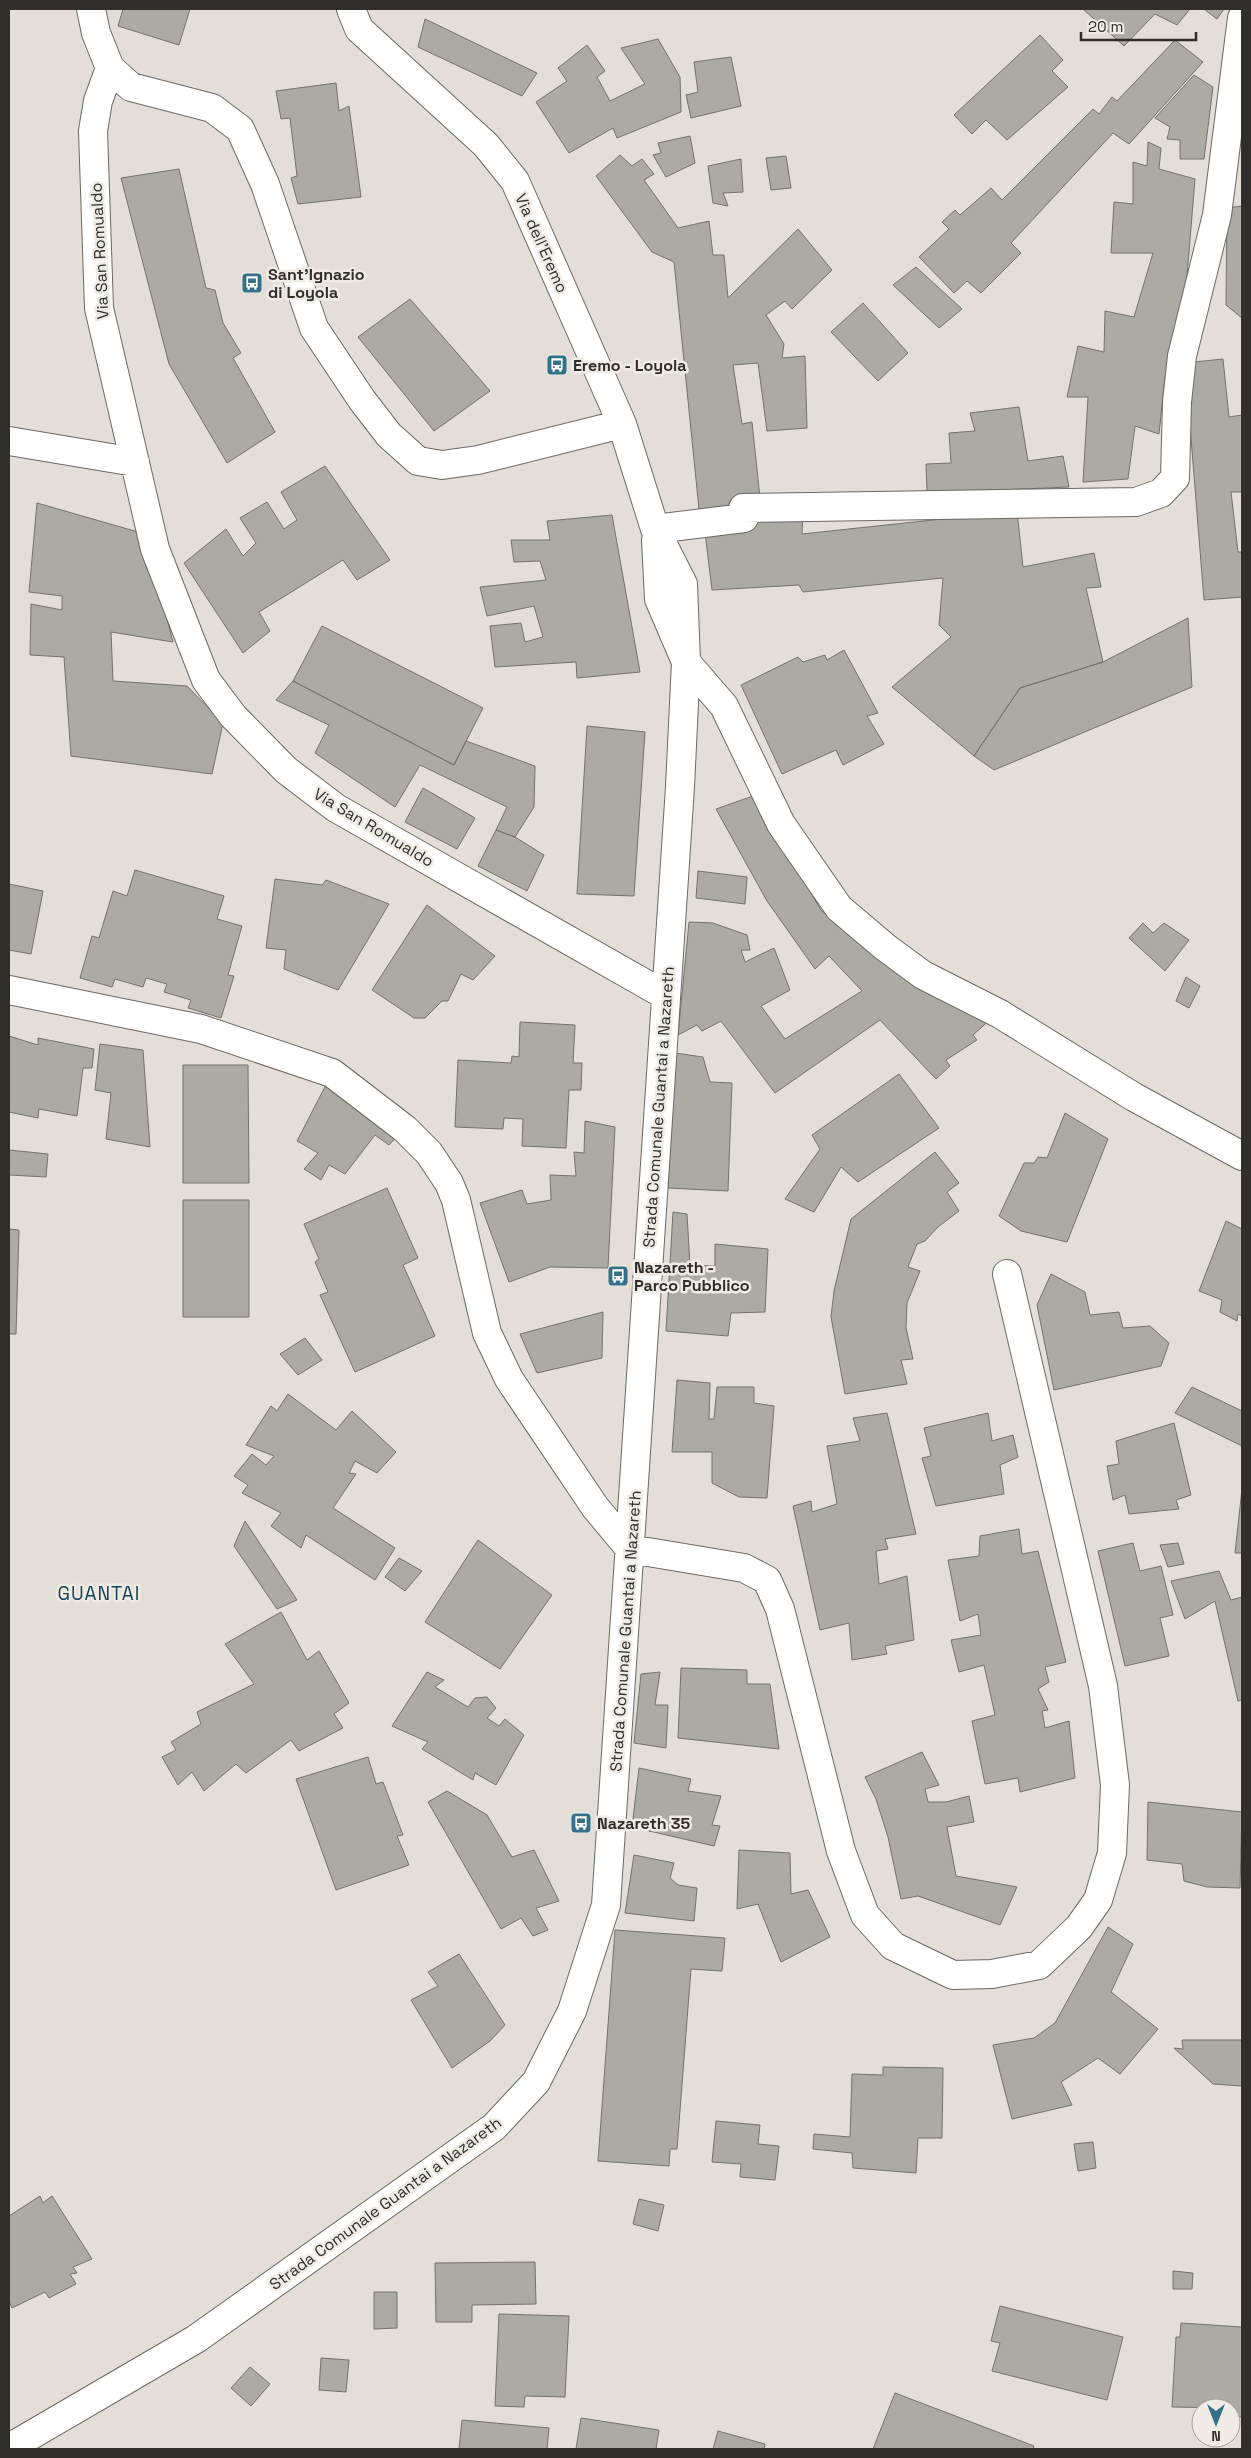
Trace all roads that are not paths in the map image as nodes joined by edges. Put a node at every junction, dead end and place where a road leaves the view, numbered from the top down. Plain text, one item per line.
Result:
1 (91, 9) edge
2 (351, 9) edge
3 (1242, 18) edge
4 (110, 68) junction
5 (622, 424) junction
6 (9, 441) edge
7 (135, 462) junction
8 (656, 529) junction
9 (686, 662) junction
10 (9, 990) edge
11 (665, 995) junction
12 (1242, 1156) edge
13 (1007, 1274) dead end
14 (630, 1549) junction
15 (9, 2448) edge

1 - 4 street
2 - 5 street, Via dell'Eremo
3 - 8 street
4 - 5 street
4 - 7 street, Via San Romualdo
5 - 8 street, Via dell'Eremo
6 - 7 street
7 - 11 street, Via San Romualdo
8 - 9 street, Strada Comunale Guantai a Nazareth
9 - 11 street, Strada Comunale Guantai a Nazareth
9 - 12 street
10 - 14 street
11 - 14 street, Strada Comunale Guantai a Nazareth
13 - 14 street
14 - 15 street, Strada Comunale Guantai a Nazareth

